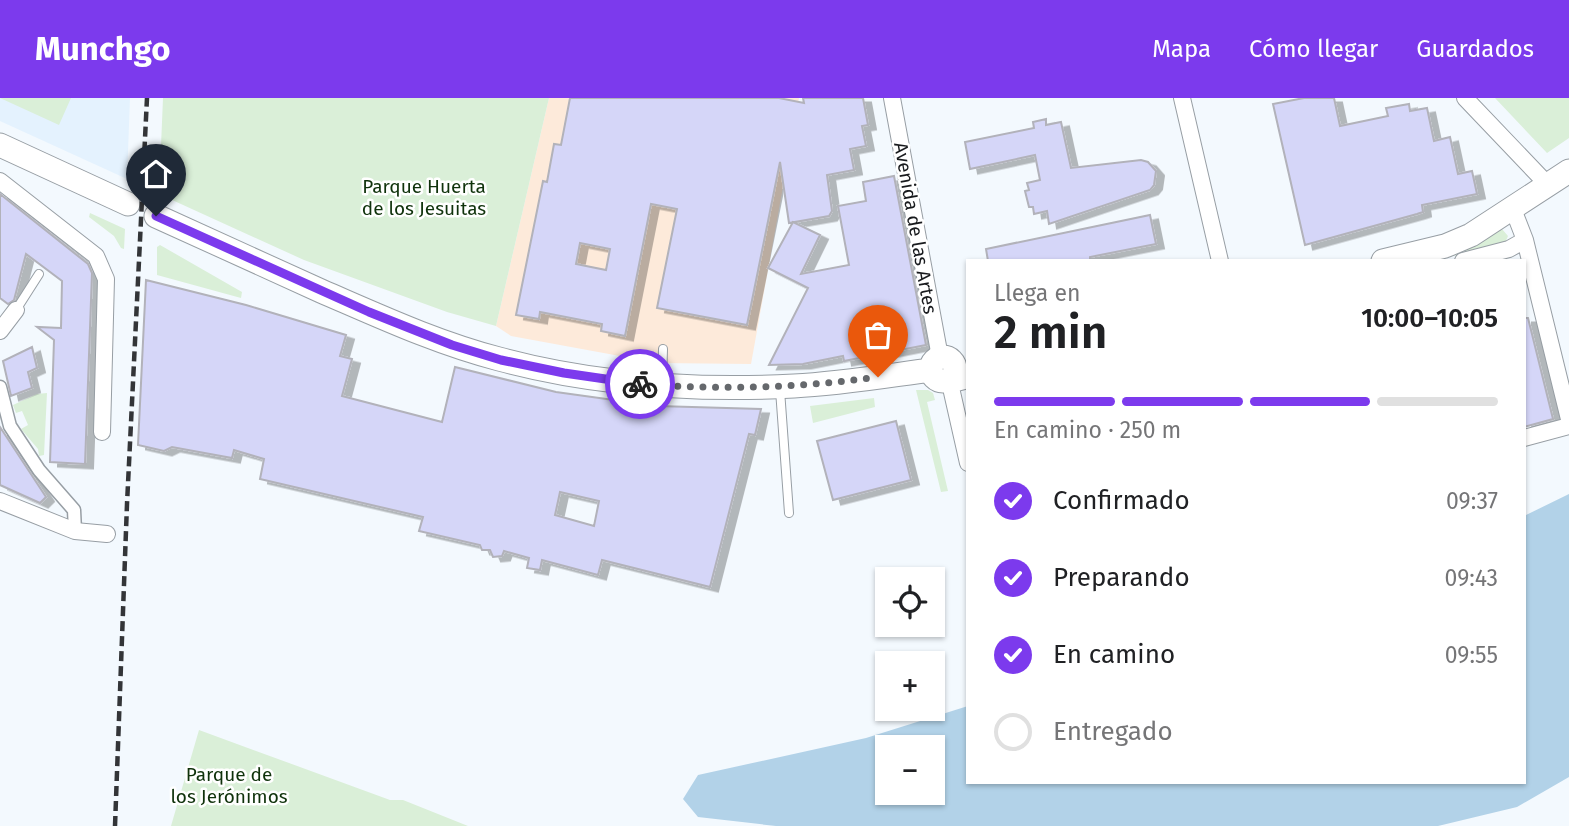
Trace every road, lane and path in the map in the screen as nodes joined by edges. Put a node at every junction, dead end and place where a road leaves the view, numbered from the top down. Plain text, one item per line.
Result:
1 (1182, 98) edge
2 (896, 99) edge
3 (1471, 100) edge
4 (0, 145) edge
5 (1569, 171) edge
6 (0, 181) edge
7 (1548, 186) junction
8 (128, 204) dead end
9 (1513, 209) junction
10 (156, 216) dead end
11 (1525, 240) junction
12 (1484, 258) edge
13 (1220, 259) edge
14 (1391, 259) edge
15 (39, 274) dead end
16 (1530, 287) edge
17 (16, 310) joint
18 (0, 331) edge
19 (663, 349) dead end
20 (951, 372) edge
21 (662, 385) junction
22 (0, 387) edge
23 (779, 387) junction
24 (1569, 419) edge
25 (1569, 426) edge
26 (102, 432) dead end
27 (1526, 437) edge
28 (966, 452) edge
29 (0, 501) edge
30 (789, 513) dead end
31 (75, 531) junction
32 (107, 534) dead end

1 - 13 street
2 - 20 street, Avenida de las Artes
3 - 7 street
4 - 8 main road
5 - 7 main road
6 - 26 street
7 - 9 main road
9 - 11 street
9 - 14 main road
10 - 21 main road
11 - 12 street
11 - 16 street
15 - 17 lane
16 - 24 street
17 - 18 street
19 - 21 lane
20 - 23 main road
20 - 28 street, Avenida de las Artes
21 - 23 main road
22 - 31 street
23 - 30 lane
25 - 27 street
29 - 31 street
31 - 32 street

